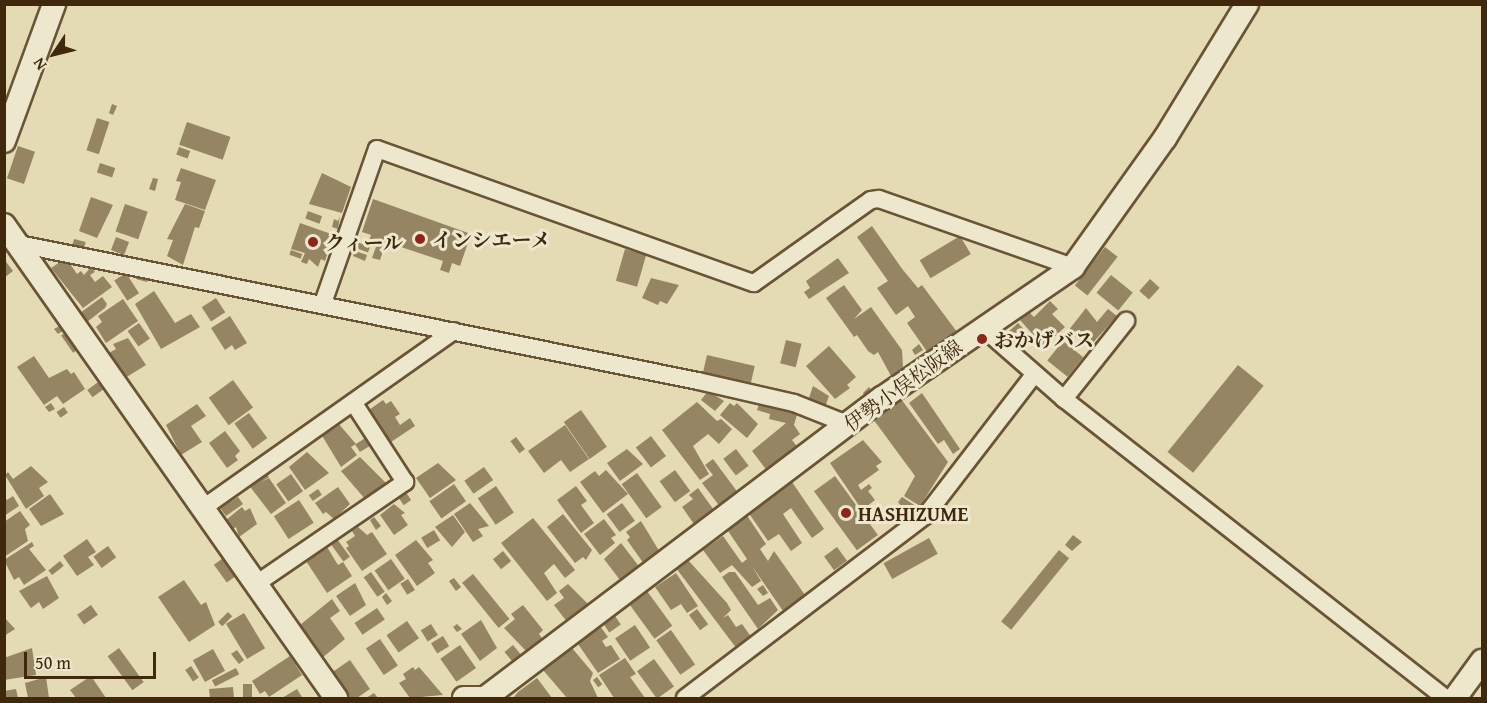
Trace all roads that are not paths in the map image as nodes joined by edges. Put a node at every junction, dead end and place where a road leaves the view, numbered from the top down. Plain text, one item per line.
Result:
1 (54, 4) edge
2 (1247, 4) edge
3 (4, 141) edge
4 (4, 225) edge
5 (12, 242) edge
6 (1073, 267) junction
7 (323, 303) junction
8 (1126, 321) dead end
9 (983, 328) junction
10 (454, 331) junction
11 (1034, 375) junction
12 (1064, 399) junction
13 (353, 402) junction
14 (848, 424) junction
15 (203, 507) junction
16 (256, 584) junction
17 (1482, 661) edge
18 (336, 699) edge
19 (464, 699) edge
20 (484, 699) edge
21 (685, 699) edge
22 (1445, 699) edge
23 (1455, 699) edge

1 - 3 main road
2 - 6 main road, 伊勢小俣松阪線
4 - 5 main road
5 - 7 street
5 - 15 main road
6 - 7 street
6 - 9 main road, 伊勢小俣松阪線
7 - 10 street
8 - 12 street
9 - 11 street
9 - 14 main road, 伊勢小俣松阪線
10 - 13 street
10 - 14 street
11 - 12 street
11 - 21 street
12 - 22 street
13 - 15 street
13 - 16 street
14 - 20 main road, 伊勢小俣松阪線
15 - 16 main road
16 - 18 main road
17 - 23 main road
19 - 20 main road

